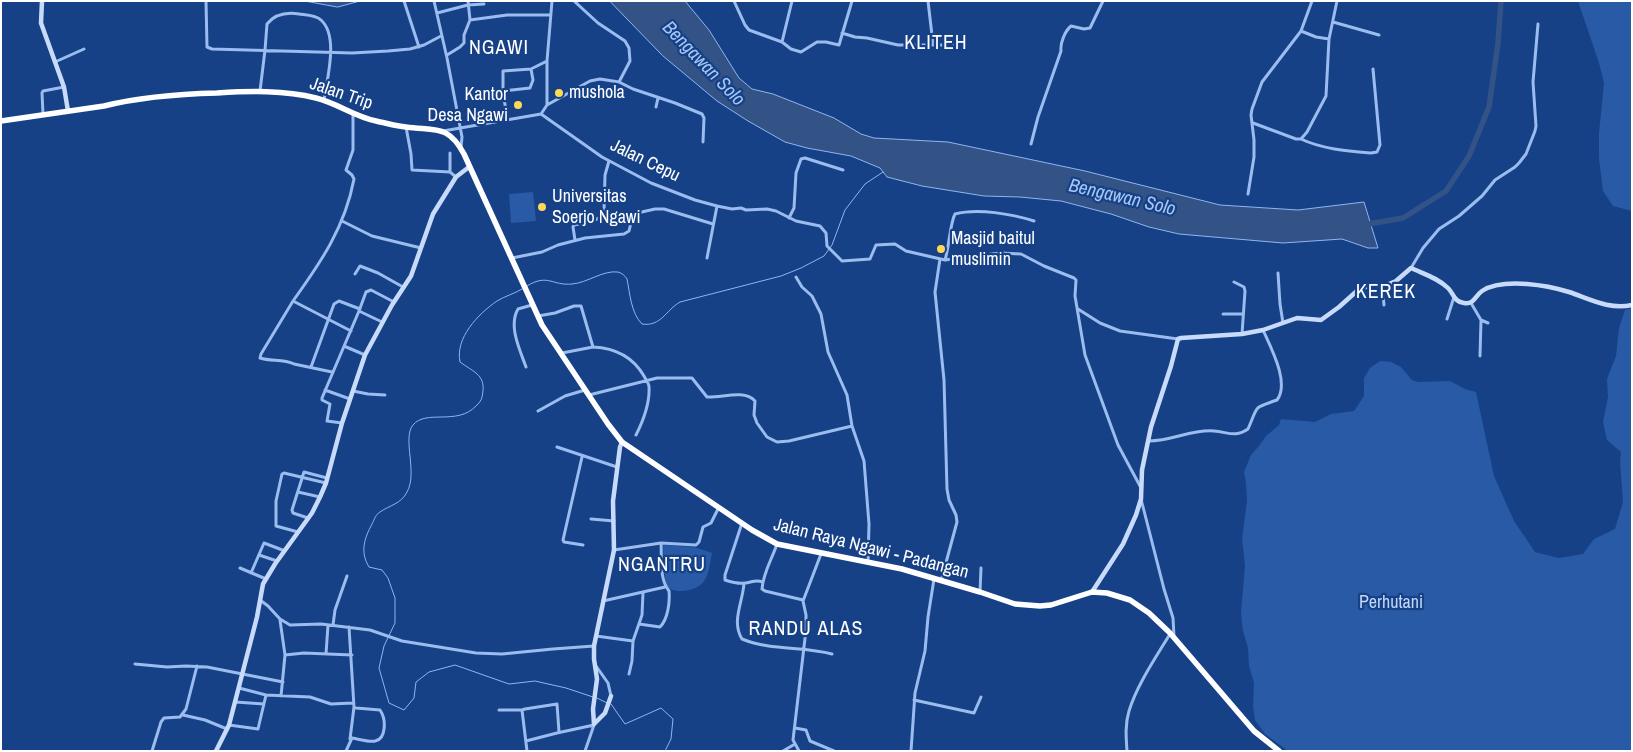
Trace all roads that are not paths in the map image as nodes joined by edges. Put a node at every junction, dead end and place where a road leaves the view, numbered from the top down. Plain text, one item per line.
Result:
1 (42, 1) edge
2 (206, 1) edge
3 (404, 1) edge
4 (434, 1) edge
5 (552, 1) edge
6 (574, 1) edge
7 (734, 1) edge
8 (792, 1) edge
9 (852, 1) edge
10 (928, 1) edge
11 (1103, 1) edge
12 (1312, 1) edge
13 (1337, 1) edge
14 (468, 3) edge
15 (484, 4) dead end
16 (437, 13) junction
17 (550, 15) junction
18 (470, 20) junction
19 (1333, 22) junction
20 (1538, 24) dead end
21 (1301, 31) junction
22 (842, 34) junction
23 (1379, 34) dead end
24 (441, 36) junction
25 (1329, 39) junction
26 (782, 42) junction
27 (933, 44) junction
28 (954, 44) dead end
29 (419, 47) junction
30 (84, 49) dead end
31 (266, 50) junction
32 (330, 52) junction
33 (446, 55) junction
34 (55, 62) junction
35 (547, 62) junction
36 (532, 69) junction
37 (1373, 69) dead end
38 (620, 82) junction
39 (64, 87) junction
40 (260, 91) junction
41 (503, 91) junction
42 (658, 98) junction
43 (324, 100) junction
44 (546, 105) junction
45 (656, 107) dead end
46 (68, 111) junction
47 (353, 114) junction
48 (541, 114) junction
49 (44, 115) junction
50 (508, 120) junction
51 (1, 121) edge
52 (1252, 123) junction
53 (406, 127) junction
54 (460, 128) junction
55 (443, 131) junction
56 (1300, 139) junction
57 (703, 142) dead end
58 (1031, 144) dead end
59 (461, 148) junction
60 (450, 153) dead end
61 (609, 160) junction
62 (469, 167) junction
63 (843, 170) dead end
64 (450, 172) junction
65 (456, 176) junction
66 (1248, 194) dead end
67 (717, 206) junction
68 (789, 218) junction
69 (342, 221) junction
70 (1034, 221) dead end
71 (713, 224) junction
72 (575, 241) junction
73 (422, 248) junction
74 (511, 258) junction
75 (707, 258) dead end
76 (940, 259) junction
77 (945, 260) junction
78 (1411, 268) junction
79 (1278, 273) dead end
80 (355, 274) dead end
81 (796, 277) dead end
82 (1234, 282) dead end
83 (1382, 285) junction
84 (403, 287) junction
85 (1454, 298) junction
86 (293, 301) junction
87 (394, 302) junction
88 (1471, 302) junction
89 (532, 305) junction
90 (1384, 305) dead end
91 (1632, 305) edge
92 (1077, 308) junction
93 (360, 310) junction
94 (1223, 314) dead end
95 (1243, 314) junction
96 (537, 316) junction
97 (328, 319) junction
98 (1447, 319) dead end
99 (1481, 320) junction
100 (382, 322) junction
101 (1488, 323) dead end
102 (1284, 324) junction
103 (1264, 330) junction
104 (350, 331) junction
105 (1242, 334) junction
106 (1178, 339) junction
107 (344, 346) junction
108 (593, 347) junction
109 (561, 353) junction
110 (365, 355) junction
111 (1480, 356) dead end
112 (311, 367) junction
113 (526, 367) dead end
114 (332, 372) junction
115 (646, 381) junction
116 (326, 390) junction
117 (352, 391) junction
118 (588, 392) junction
119 (385, 395) dead end
120 (350, 399) junction
121 (538, 411) dead end
122 (342, 424) junction
123 (852, 426) junction
124 (636, 435) dead end
125 (1148, 441) junction
126 (622, 442) junction
127 (557, 447) dead end
128 (582, 456) junction
129 (617, 467) junction
130 (303, 477) junction
131 (327, 478) junction
132 (326, 484) junction
133 (1140, 486) junction
134 (298, 492) junction
135 (320, 497) junction
136 (1141, 499) junction
137 (719, 507) junction
138 (308, 518) junction
139 (592, 519) dead end
140 (615, 521) junction
141 (742, 523) junction
142 (298, 532) junction
143 (661, 543) junction
144 (777, 544) junction
145 (583, 545) dead end
146 (614, 550) junction
147 (285, 551) junction
148 (821, 553) junction
149 (259, 555) junction
150 (278, 561) junction
151 (868, 562) junction
152 (240, 568) dead end
153 (981, 568) dead end
154 (251, 573) junction
155 (347, 576) dead end
156 (934, 578) junction
157 (266, 579) junction
158 (941, 581) junction
159 (763, 582) junction
160 (744, 583) junction
161 (666, 587) junction
162 (643, 592) junction
163 (980, 592) junction
164 (1092, 592) junction
165 (260, 600) junction
166 (602, 601) junction
167 (803, 601) junction
168 (280, 619) junction
169 (639, 624) junction
170 (330, 625) junction
171 (349, 627) junction
172 (1172, 635) junction
173 (596, 636) junction
174 (633, 641) junction
175 (594, 646) junction
176 (803, 648) junction
177 (326, 654) junction
178 (352, 654) junction
179 (832, 654) dead end
180 (285, 655) junction
181 (134, 664) dead end
182 (196, 666) junction
183 (596, 666) junction
184 (242, 674) junction
185 (629, 674) dead end
186 (284, 682) junction
187 (239, 688) junction
188 (266, 694) junction
189 (281, 696) junction
190 (611, 696) joint
191 (981, 697) dead end
192 (914, 700) junction
193 (235, 702) junction
194 (264, 704) junction
195 (354, 706) junction
196 (500, 710) dead end
197 (522, 710) junction
198 (183, 715) junction
199 (594, 725) junction
200 (228, 727) junction
201 (794, 728) junction
202 (559, 732) junction
203 (350, 739) junction
204 (526, 741) junction
205 (795, 744) junction
206 (152, 751) edge
207 (216, 751) edge
208 (346, 751) edge
209 (527, 751) edge
210 (585, 751) edge
211 (782, 751) edge
212 (800, 751) edge
213 (834, 751) edge
214 (911, 751) edge
215 (1127, 751) edge
216 (1278, 751) edge

1 - 34 street
2 - 31 street
3 - 29 street
4 - 16 street
5 - 17 street
6 - 38 street
7 - 26 street
8 - 26 street
9 - 22 street
10 - 27 street
11 - 58 street
12 - 21 street
13 - 19 street
14 - 15 street
14 - 16 street
14 - 18 street
16 - 24 street
17 - 18 street
17 - 35 street
18 - 33 street
19 - 23 street
19 - 25 street
20 - 78 street
21 - 25 street
21 - 52 street
22 - 26 street
22 - 27 street
24 - 29 street
24 - 33 street
25 - 56 street
27 - 28 street
29 - 32 street
30 - 34 street
31 - 32 street
31 - 32 street
31 - 40 street
32 - 43 street
33 - 54 street
34 - 39 street
35 - 36 street
35 - 44 street
36 - 41 street
36 - 41 street
37 - 56 street
38 - 42 street
38 - 44 street
39 - 46 street
39 - 49 street
40 - 43 highway, Jalan Trip
40 - 46 highway, Jalan Trip
41 - 50 street
42 - 45 street
42 - 57 street
43 - 47 highway, Jalan Trip
44 - 48 street
46 - 49 highway, Jalan Trip
47 - 53 highway, Jalan Trip
47 - 69 street
48 - 50 street
48 - 61 street, Jalan Cepu
49 - 51 highway, Jalan Trip
50 - 54 street
52 - 56 street
52 - 66 street
53 - 55 highway, Jalan Trip
53 - 64 street
54 - 55 street
54 - 59 street
55 - 59 highway
59 - 62 highway
60 - 64 street
61 - 67 street, Jalan Cepu
61 - 72 street
62 - 65 street
62 - 74 highway
63 - 68 street
64 - 65 street
65 - 73 street
67 - 68 street, Jalan Cepu
67 - 71 street
68 - 76 street, Jalan Cepu
69 - 73 street
69 - 86 street
70 - 77 street
71 - 72 street
71 - 75 street
72 - 74 street
73 - 84 street
74 - 89 highway, Jalan Raya Ngawi - Padangan
76 - 77 street
76 - 158 street
77 - 92 street
78 - 83 street
78 - 85 street
79 - 102 street
80 - 84 street
81 - 123 street
82 - 95 street
83 - 90 street
83 - 102 street
84 - 87 street
85 - 88 street
85 - 98 street
86 - 97 street
86 - 112 street
87 - 93 street
87 - 100 street
88 - 91 street
88 - 99 street
89 - 96 highway, Jalan Raya Ngawi - Padangan
89 - 113 street
92 - 106 street
92 - 133 street
93 - 97 street
93 - 100 street
93 - 104 street
94 - 95 street
95 - 105 street
96 - 108 street
96 - 109 highway, Jalan Raya Ngawi - Padangan
97 - 104 street
97 - 112 street
99 - 101 street
99 - 111 street
100 - 110 street
102 - 103 street
103 - 105 street
103 - 125 street
104 - 107 street
105 - 106 street
106 - 125 street
107 - 110 street
107 - 114 street
108 - 109 street
108 - 115 street
109 - 118 highway, Jalan Raya Ngawi - Padangan
110 - 117 street
112 - 114 street
114 - 116 street
115 - 118 street
115 - 123 street
115 - 124 street
116 - 120 street
116 - 122 street
117 - 119 street
117 - 120 street
118 - 121 street
118 - 126 highway, Jalan Raya Ngawi - Padangan
120 - 122 street
122 - 131 street
123 - 151 street
125 - 133 street
126 - 129 street
126 - 137 highway, Jalan Raya Ngawi - Padangan
127 - 128 street
128 - 129 street
128 - 145 street
129 - 140 street
130 - 131 street
130 - 132 street
130 - 134 street
130 - 142 street
131 - 132 street
132 - 135 street
133 - 136 street
134 - 135 street
134 - 138 street
135 - 138 street
136 - 164 street
136 - 172 street
137 - 141 highway, Jalan Raya Ngawi - Padangan
137 - 143 street
138 - 142 street
139 - 140 street
140 - 146 street
141 - 144 highway, Jalan Raya Ngawi - Padangan
141 - 160 street
142 - 147 street
143 - 146 street
143 - 161 street
144 - 148 highway, Jalan Raya Ngawi - Padangan
144 - 159 street
146 - 166 street
147 - 149 street
147 - 150 street
148 - 151 highway, Jalan Raya Ngawi - Padangan
148 - 167 street
149 - 150 street
149 - 154 street
150 - 157 street
151 - 156 highway, Jalan Raya Ngawi - Padangan
152 - 154 street
153 - 163 street
154 - 157 street
155 - 170 street
156 - 158 highway, Jalan Raya Ngawi - Padangan
156 - 192 street
157 - 165 street
158 - 163 highway, Jalan Raya Ngawi - Padangan
159 - 160 street
159 - 167 street
160 - 176 street
161 - 162 street
161 - 169 street
162 - 166 street
162 - 169 street
163 - 164 highway, Jalan Raya Ngawi - Padangan
164 - 172 highway, Jalan Raya Ngawi - Padangan
165 - 168 street
165 - 184 street
166 - 173 street
167 - 176 street
168 - 170 street
168 - 180 street
169 - 174 street
170 - 171 street
170 - 177 street
171 - 175 street
171 - 178 street
172 - 215 street
172 - 216 highway, Jalan Raya Ngawi - Padangan
173 - 174 street
173 - 175 street
174 - 185 street
175 - 183 street
176 - 179 street
176 - 201 street
177 - 178 street
177 - 180 street
178 - 195 street
180 - 186 street
181 - 182 street
182 - 184 street
182 - 198 street
183 - 190 street
183 - 199 street
184 - 186 street
184 - 187 street
186 - 189 street
187 - 188 street
187 - 193 street
188 - 189 street
188 - 194 street
189 - 195 street
190 - 199 street
191 - 192 street
192 - 214 street
193 - 194 street
193 - 200 street
194 - 200 street
195 - 203 street
195 - 203 street
196 - 197 street
197 - 202 street
197 - 204 street
198 - 200 street
198 - 206 street
199 - 202 street
199 - 210 street
200 - 207 street
201 - 205 street
201 - 213 street
202 - 204 street
203 - 208 street
204 - 209 street
205 - 211 street
205 - 212 street

